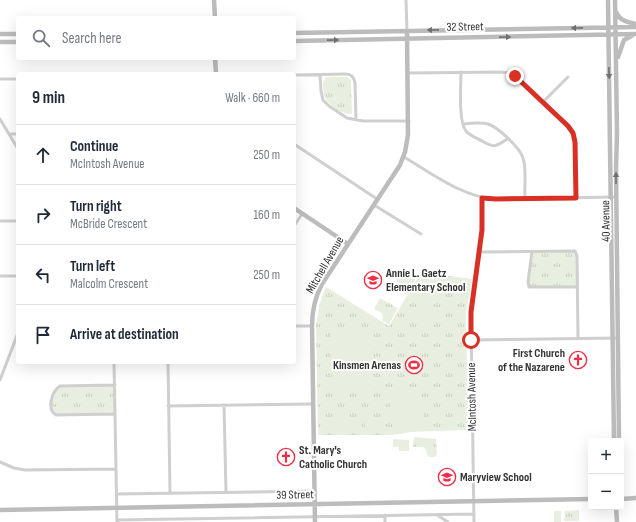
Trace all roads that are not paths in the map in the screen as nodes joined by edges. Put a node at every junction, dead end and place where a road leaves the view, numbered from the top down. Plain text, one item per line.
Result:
1 (214, 0) edge
2 (406, 0) edge
3 (608, 0) edge
4 (616, 0) edge
5 (616, 10) junction
6 (215, 16) edge
7 (636, 24) edge
8 (608, 27) junction
9 (616, 27) junction
10 (636, 27) edge
11 (407, 31) junction
12 (296, 33) edge
13 (0, 34) edge
14 (16, 34) edge
15 (608, 34) junction
16 (616, 34) junction
17 (635, 34) edge
18 (407, 39) junction
19 (296, 41) edge
20 (0, 42) edge
21 (16, 42) edge
22 (215, 60) edge
23 (617, 67) junction
24 (216, 72) edge
25 (461, 72) junction
26 (408, 73) junction
27 (320, 74) junction
28 (296, 75) edge
29 (568, 77) dead end
30 (0, 79) edge
31 (16, 79) edge
32 (544, 102) junction
33 (0, 119) edge
34 (356, 120) junction
35 (409, 120) junction
36 (463, 124) junction
37 (10, 134) junction
38 (16, 134) edge
39 (507, 139) junction
40 (16, 145) edge
41 (296, 145) edge
42 (404, 157) junction
43 (613, 197) junction
44 (482, 198) junction
45 (576, 198) junction
46 (377, 199) junction
47 (525, 199) junction
48 (374, 205) junction
49 (296, 210) edge
50 (302, 214) junction
51 (0, 221) edge
52 (16, 221) edge
53 (296, 223) edge
54 (421, 234) dead end
55 (348, 244) junction
56 (480, 252) junction
57 (532, 252) junction
58 (0, 276) edge
59 (16, 276) edge
60 (577, 287) junction
61 (296, 326) edge
62 (312, 326) junction
63 (16, 338) edge
64 (578, 338) junction
65 (615, 338) junction
66 (471, 340) junction
67 (114, 364) edge
68 (168, 364) edge
69 (0, 380) edge
70 (115, 385) junction
71 (313, 404) junction
72 (224, 405) junction
73 (168, 406) junction
74 (115, 414) junction
75 (614, 438) edge
76 (619, 438) edge
77 (0, 462) edge
78 (116, 469) junction
79 (315, 491) junction
80 (226, 492) junction
81 (170, 493) junction
82 (117, 494) junction
83 (636, 498) edge
84 (588, 499) edge
85 (624, 499) edge
86 (474, 501) junction
87 (315, 504) junction
88 (117, 508) junction
89 (0, 510) edge
90 (617, 510) edge
91 (435, 514) junction
92 (474, 514) junction
93 (385, 515) junction
94 (243, 518) junction
95 (315, 519) edge
96 (117, 521) edge
97 (172, 521) edge
98 (244, 522) edge
99 (385, 522) edge
100 (448, 522) edge
101 (474, 522) edge
102 (617, 522) edge

1 - 6 main road
2 - 11 street
3 - 8 main road, 40 Avenue
4 - 5 main road, 40 Avenue
5 - 7 main road
5 - 9 main road, 40 Avenue
8 - 9 main road, 32 Street
8 -> 11 main road, 32 Street
8 - 15 main road, 40 Avenue
9 - 10 main road, 32 Street
9 - 16 main road, 40 Avenue
11 - 12 main road, 32 Street
11 - 18 main road, Mitchell Avenue
13 - 14 main road
15 - 16 main road, 32 Street
18 -> 15 main road, 32 Street
15 -> 43 main road, 40 Avenue
16 - 17 main road, 32 Street
16 - 23 main road, 40 Avenue
17 - 23 main road
19 -> 18 main road, 32 Street
18 - 26 main road, Mitchell Avenue
20 - 21 main road
22 - 24 main road
43 -> 23 main road, 40 Avenue
25 - 26 street
25 - 32 street
25 - 36 street
26 - 35 main road, Mitchell Avenue
27 - 28 street
27 - 34 street
27 - 34 street
29 - 32 street
30 - 31 street
32 - 45 street
33 - 37 street
34 - 35 street
35 - 42 main road, Mitchell Avenue
36 - 39 street
36 - 39 street
37 - 38 street
37 - 40 street
39 - 47 street
41 - 46 street
42 - 44 street
42 - 46 main road, Mitchell Avenue
43 - 45 street
43 - 65 main road, 40 Avenue
44 - 47 street
44 - 56 street, McIntosh Avenue
45 - 47 street
46 - 48 main road, Mitchell Avenue
48 - 54 street
48 - 55 main road, Mitchell Avenue
49 - 50 main road
50 - 53 street
50 - 55 main road
51 - 52 street
55 - 62 main road, Mitchell Avenue
56 - 57 street
56 - 66 street, McIntosh Avenue
57 - 60 street
57 - 60 street
58 - 59 street
60 - 64 street
61 - 62 street
62 - 71 main road, Mitchell Avenue
63 - 69 street
64 - 65 street
64 - 66 street
65 - 75 main road, 40 Avenue
65 - 76 main road, 40 Avenue
66 - 86 street, McIntosh Avenue
67 - 70 street
68 - 73 street
70 - 74 street
70 - 74 street
71 - 72 street
71 - 79 main road, Mitchell Avenue
72 - 73 street
72 - 80 street
73 - 81 street
74 - 78 street
77 - 78 street
78 - 82 street
79 - 80 street, 39 Street
79 - 87 main road, Mitchell Avenue
80 - 81 street, 39 Street
81 - 82 street, 39 Street
82 - 88 street
83 - 85 main road
84 - 86 main road, 39 Street
86 - 87 main road, 39 Street
86 - 92 street, McIntosh Avenue
87 - 88 main road, 39 Street
87 - 95 main road, Mitchell Avenue
88 - 89 main road, 39 Street
88 - 96 street
90 - 102 main road
91 - 92 street, 39 Street
91 - 93 street, 39 Street
91 - 100 street
92 - 101 street, McIntosh Avenue
93 - 95 street, 39 Street
93 - 99 street
94 - 95 street, 39 Street
94 - 97 street, 39 Street
94 - 98 street
96 - 97 street, 39 Street

